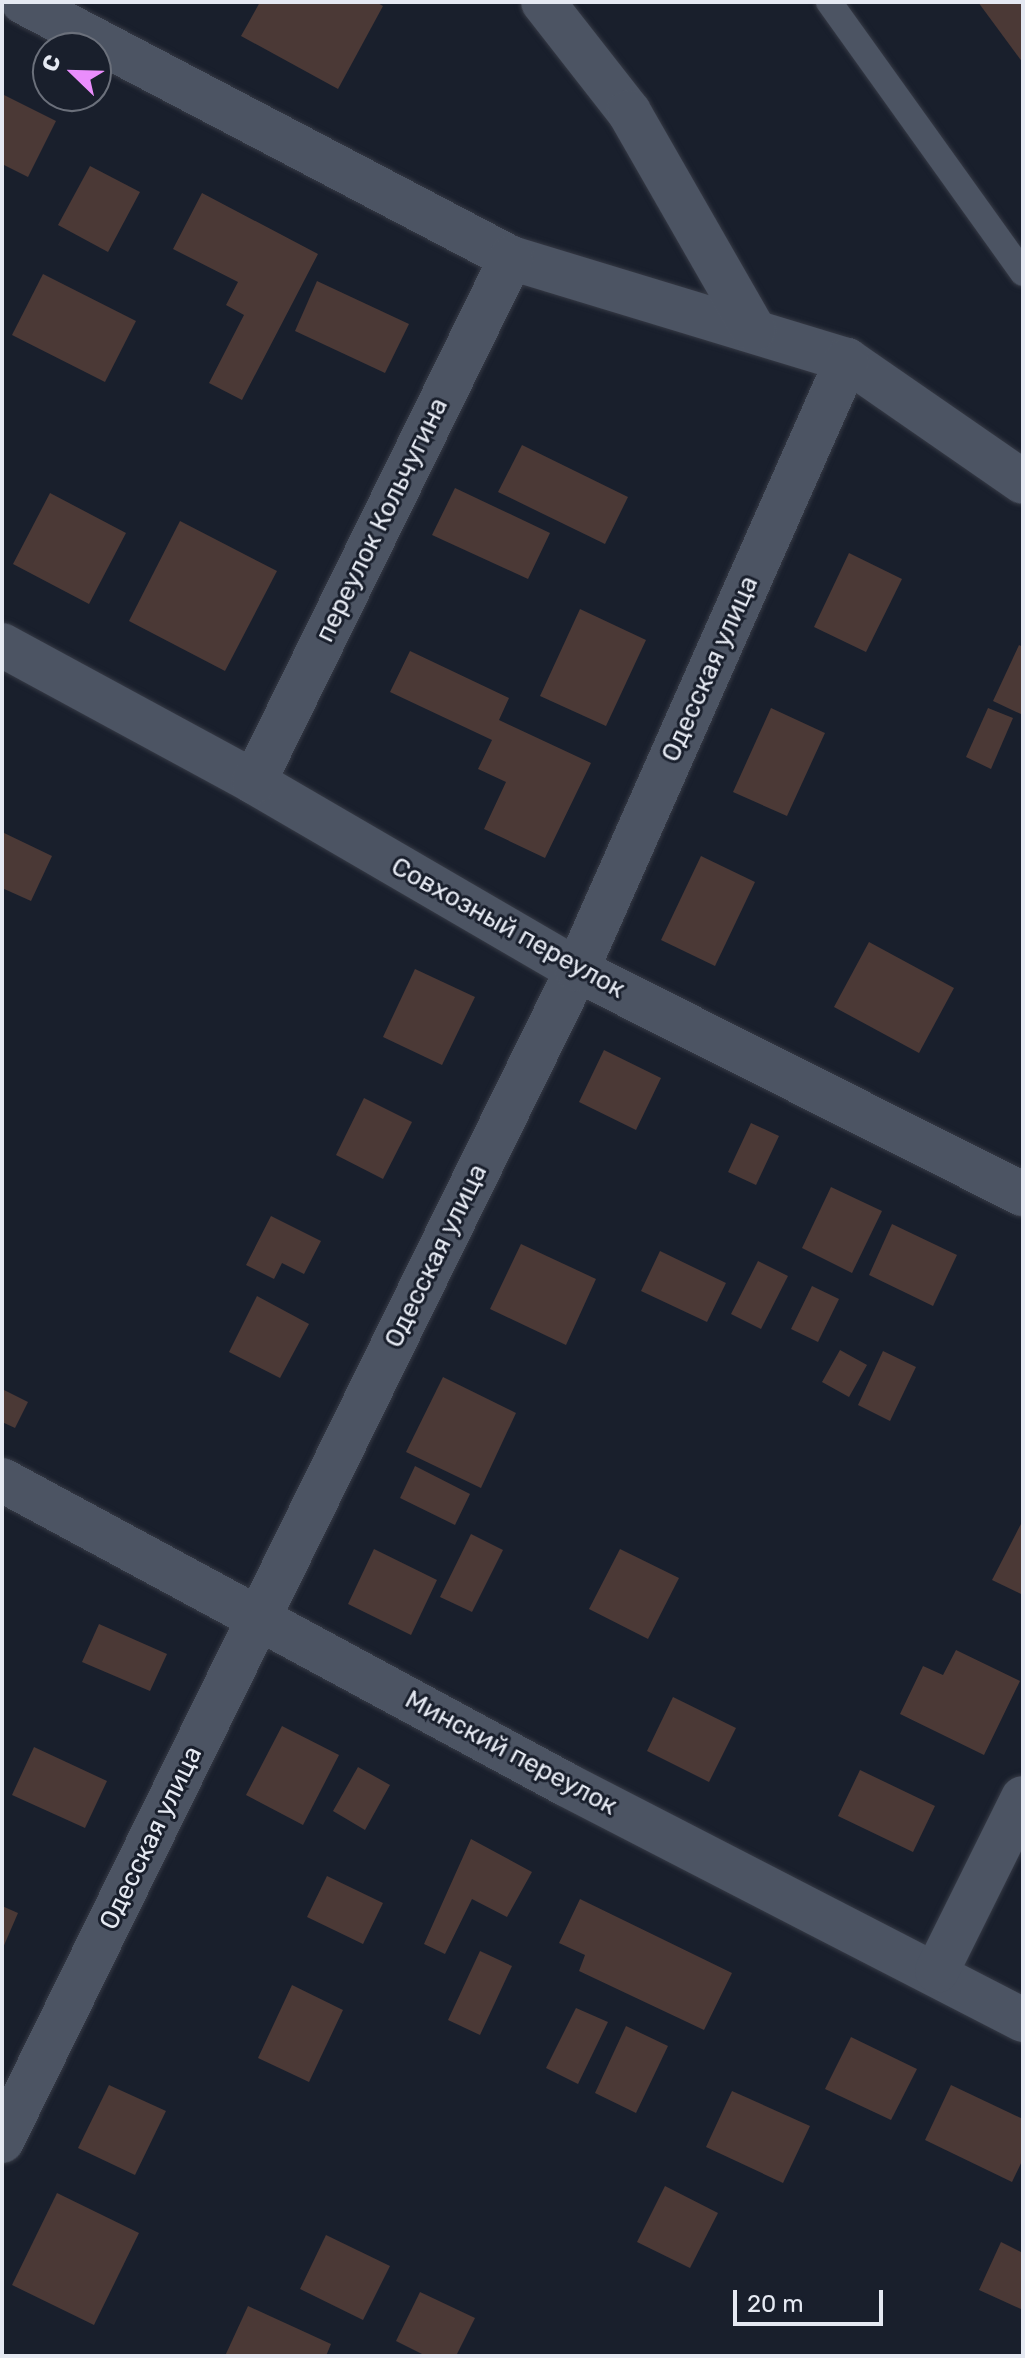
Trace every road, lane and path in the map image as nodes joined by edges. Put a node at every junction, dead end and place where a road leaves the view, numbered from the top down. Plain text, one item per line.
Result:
1 (23, 2) edge
2 (543, 2) edge
3 (829, 2) edge
4 (511, 258) junction
5 (1023, 273) edge
6 (754, 330) junction
7 (847, 360) junction
8 (1023, 482) edge
9 (2, 645) edge
10 (254, 782) junction
11 (577, 970) junction
12 (1023, 1194) edge
13 (2, 1480) edge
14 (260, 1615) junction
15 (1023, 1798) edge
16 (937, 1971) junction
17 (1023, 2020) edge
18 (2, 2141) edge

1 - 4 street
2 - 6 street
3 - 5 lane
4 - 6 street
4 - 10 street, переулок Кольчугина
6 - 7 street
7 - 8 street
7 - 11 street, Одесская улица
9 - 10 street, Совхозный переулок
10 - 11 street, Совхозный переулок
11 - 12 street, Совхозный переулок
11 - 14 street, Одесская улица
13 - 14 street, Минский переулок
14 - 16 street, Минский переулок
14 - 18 street, Одесская улица
15 - 16 street
16 - 17 street, Минский переулок

